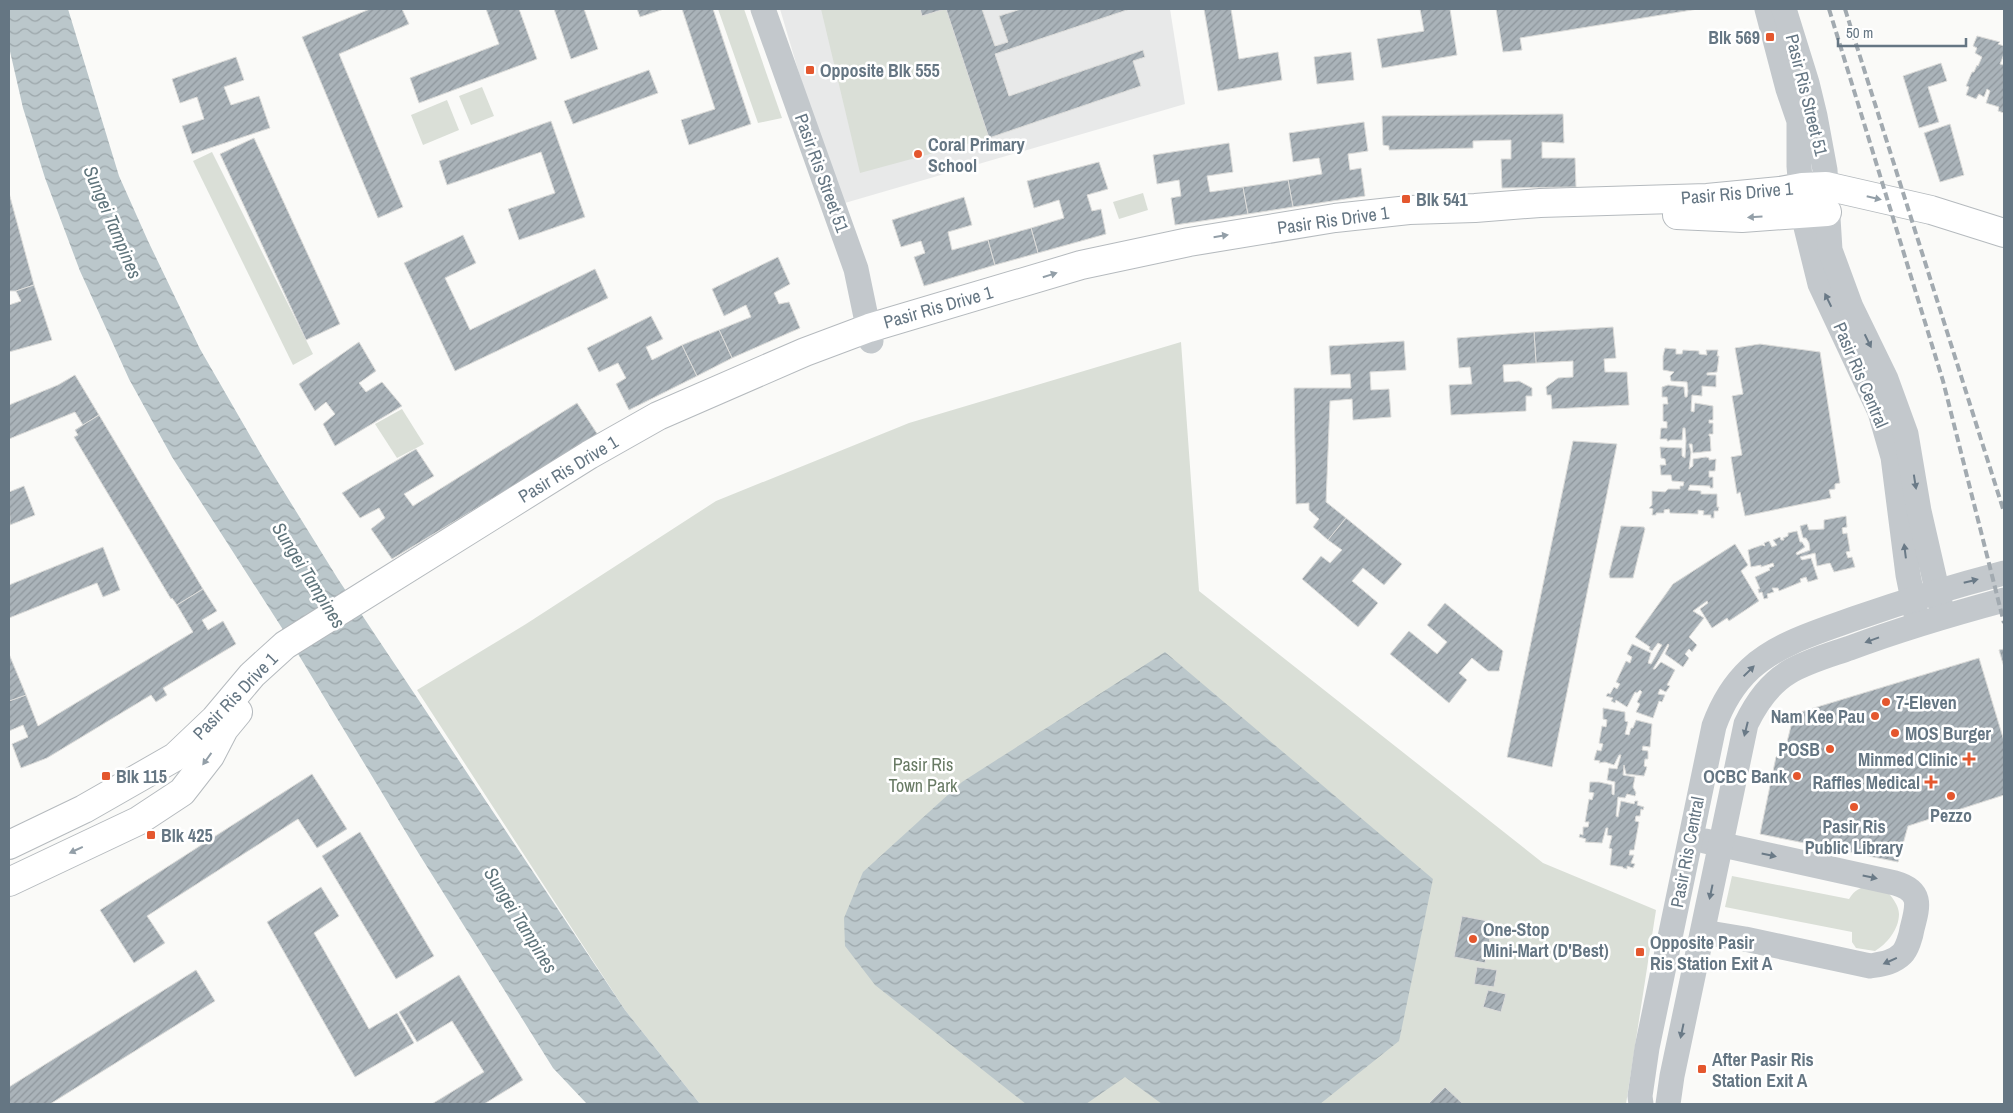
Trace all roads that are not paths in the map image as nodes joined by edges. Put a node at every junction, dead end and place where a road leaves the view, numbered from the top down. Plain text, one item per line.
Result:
1 (763, 9) edge
2 (1767, 9) edge
3 (1784, 9) edge
4 (1815, 200) junction
5 (2004, 233) edge
6 (870, 334) junction
7 (2004, 573) edge
8 (1937, 591) junction
9 (1913, 599) junction
10 (2004, 600) edge
11 (1943, 616) junction
12 (1918, 624) junction
13 (287, 648) junction
14 (1690, 838) junction
15 (9, 845) edge
16 (1722, 845) junction
17 (9, 882) edge
18 (1703, 932) junction
19 (1641, 1104) edge
20 (1668, 1104) edge

1 - 6 street, Pasir Ris Street 51
2 - 4 street, Pasir Ris Street 51
3 - 4 street, Pasir Ris Street 51
4 -> 5 main road, Pasir Ris Drive 1
4 - 6 main road, Pasir Ris Drive 1
4 -> 8 street, Pasir Ris Central
9 -> 4 street, Pasir Ris Central
6 - 13 main road, Pasir Ris Drive 1
8 -> 7 street, Pasir Ris Central
8 - 9 street, Pasir Ris Central
8 - 11 street, Pasir Ris Central
9 - 12 street, Pasir Ris Central
14 -> 9 street, Pasir Ris Central
10 - 11 street, Pasir Ris Central
11 - 12 street, Pasir Ris Central
12 -> 16 street, Pasir Ris Central
13 - 15 main road, Pasir Ris Drive 1
13 -> 17 main road, Pasir Ris Drive 1
14 - 16 street
14 - 19 street, Pasir Ris Central
16 -> 18 street, Pasir Ris Central
16 -> 18 street
18 -> 20 street, Pasir Ris Central

